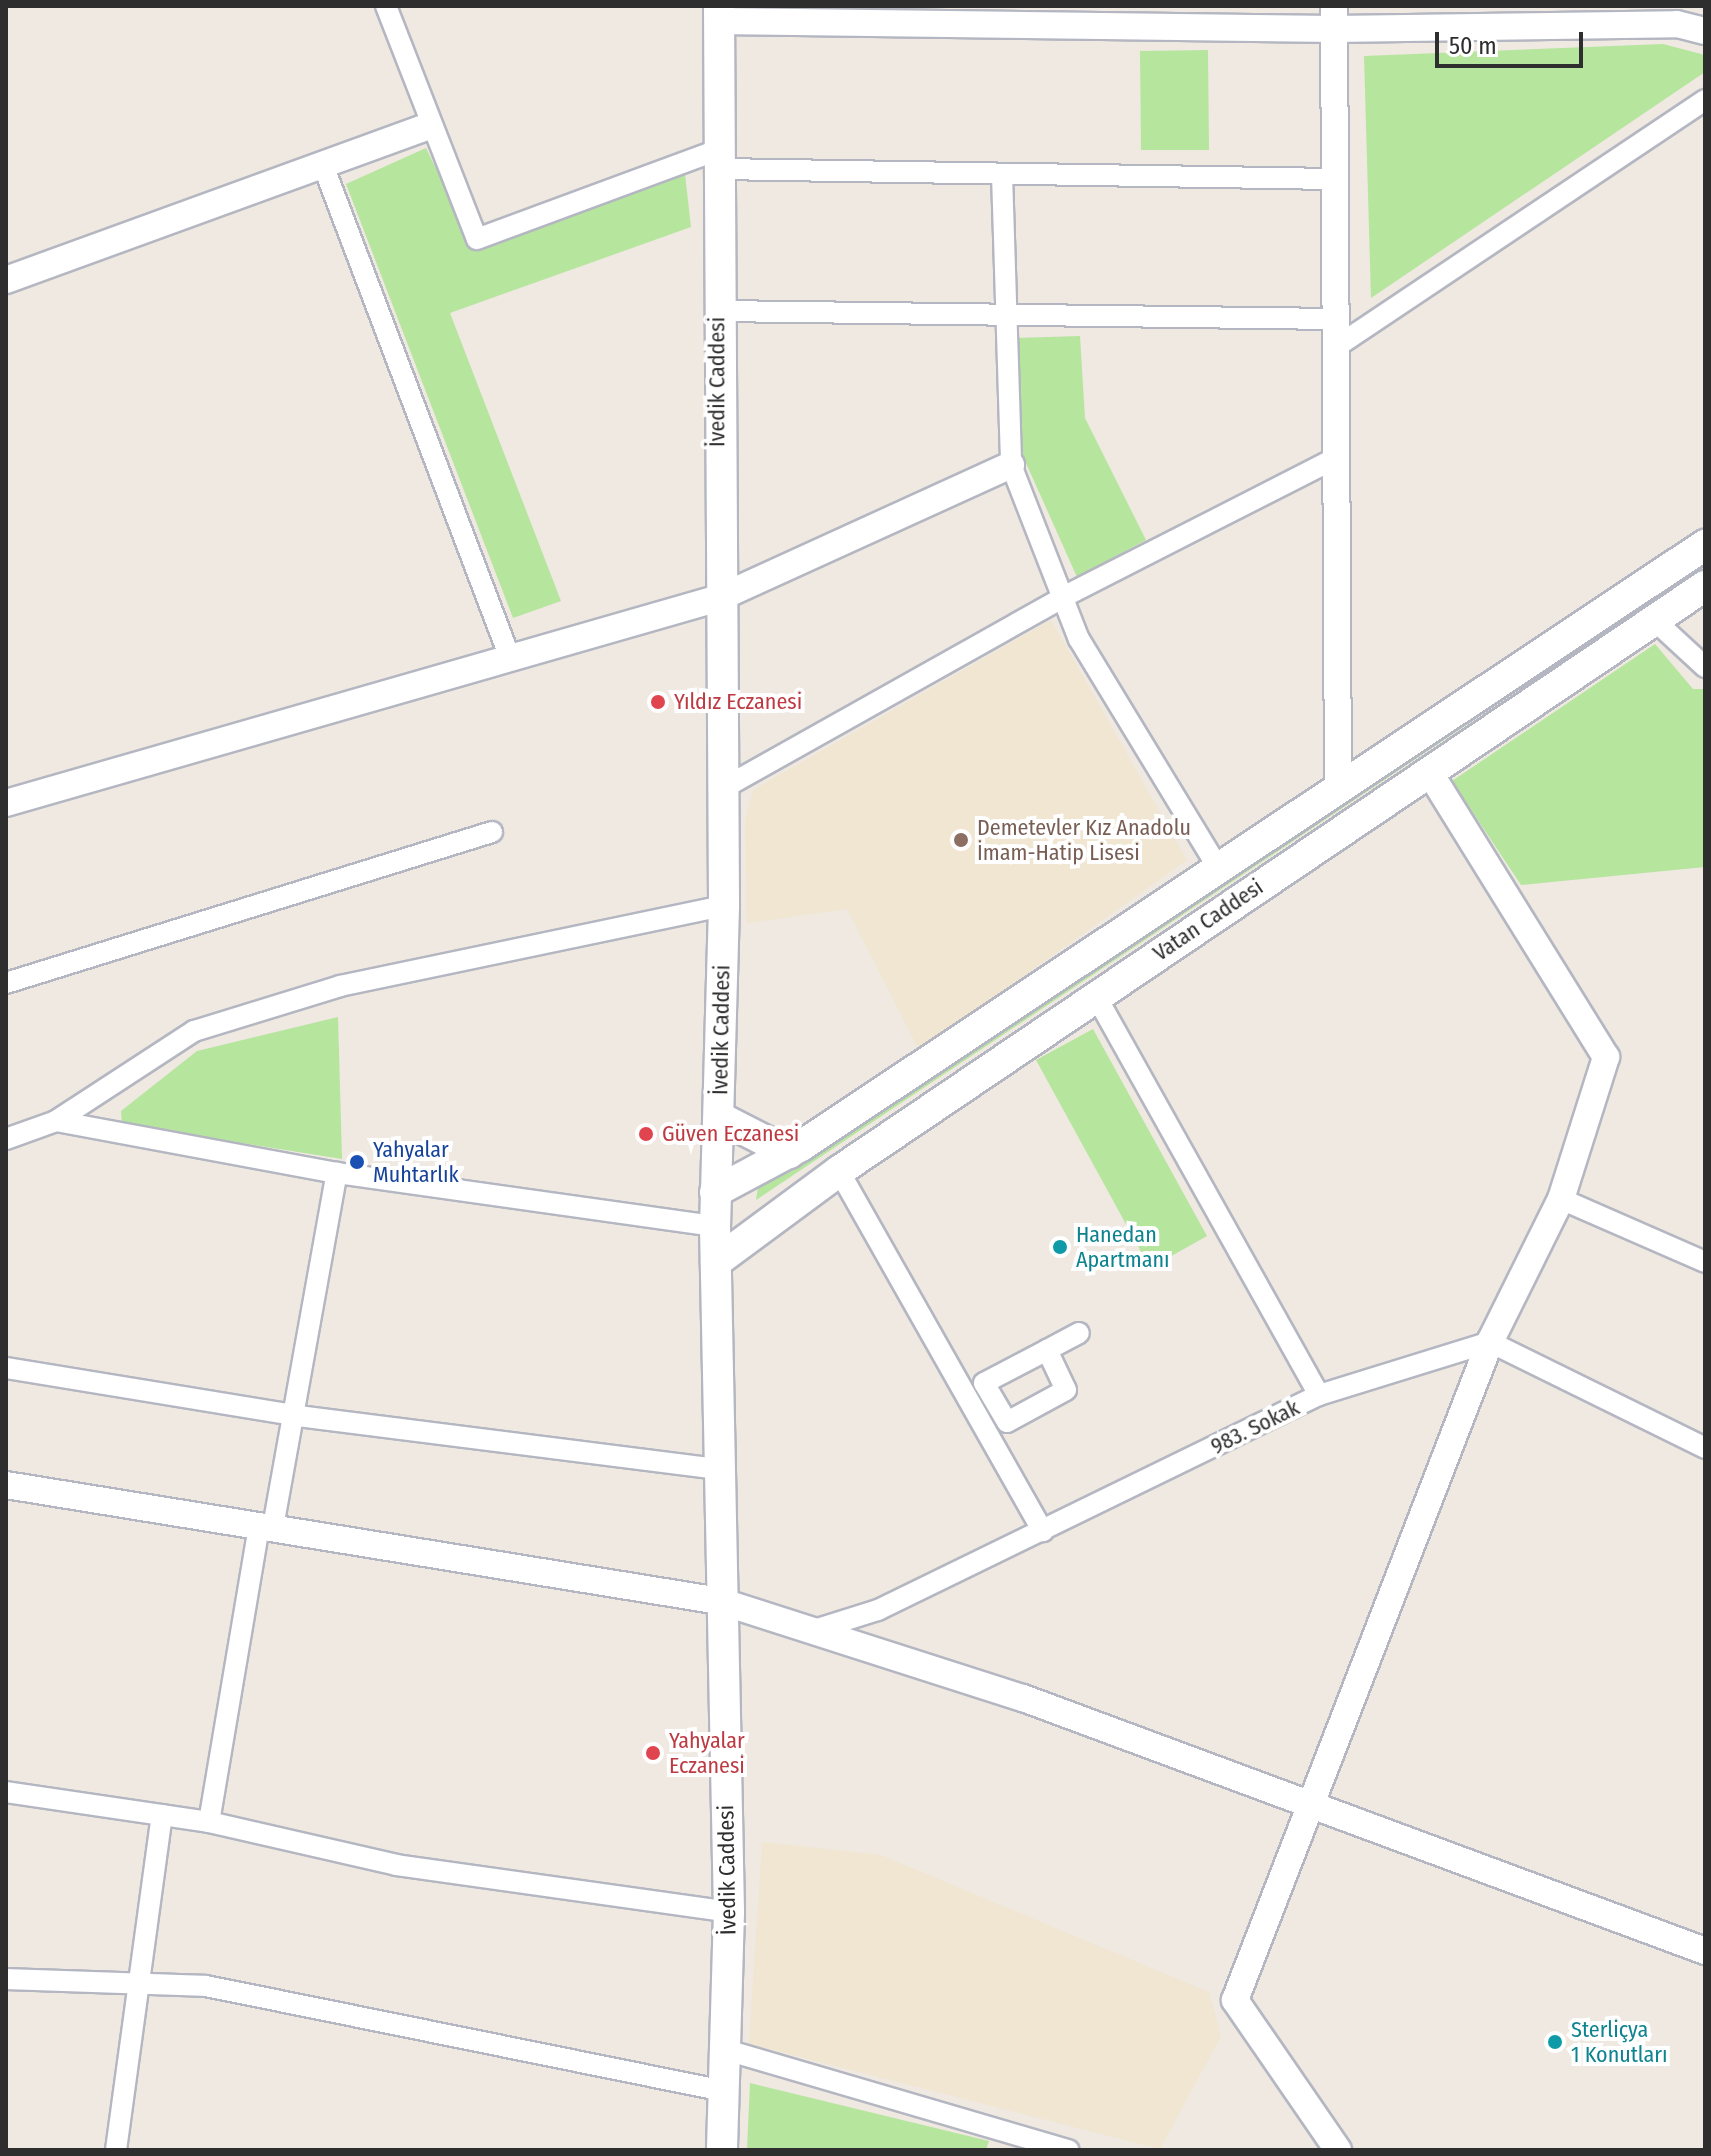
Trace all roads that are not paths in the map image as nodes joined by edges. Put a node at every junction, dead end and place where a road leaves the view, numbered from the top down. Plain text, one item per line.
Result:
1 (386, 6) edge
2 (719, 14) edge
3 (1334, 18) edge
4 (1705, 31) edge
5 (1705, 100) edge
6 (428, 126) junction
7 (718, 160) junction
8 (323, 165) junction
9 (1002, 174) junction
10 (1335, 179) junction
11 (6, 280) edge
12 (717, 311) junction
13 (1002, 315) junction
14 (1336, 319) junction
15 (1336, 347) junction
16 (1338, 457) junction
17 (1011, 465) junction
18 (1705, 545) edge
19 (1705, 586) edge
20 (1067, 595) junction
21 (719, 598) junction
22 (1653, 619) junction
23 (510, 658) junction
24 (1705, 667) edge
25 (1429, 771) junction
26 (1338, 787) junction
27 (720, 790) junction
28 (6, 803) edge
29 (492, 832) dead end
30 (1218, 868) junction
31 (724, 906) junction
32 (6, 983) edge
33 (1096, 996) junction
34 (719, 1117) junction
35 (56, 1121) junction
36 (6, 1139) edge
37 (789, 1153) junction
38 (839, 1171) junction
39 (337, 1173) junction
40 (715, 1192) junction
41 (1561, 1199) junction
42 (715, 1226) junction
43 (716, 1262) junction
44 (1705, 1262) edge
45 (1079, 1333) dead end
46 (1490, 1342) junction
47 (1047, 1350) dead end
48 (6, 1368) edge
49 (1319, 1395) junction
50 (298, 1416) junction
51 (1705, 1448) edge
52 (717, 1469) junction
53 (6, 1485) edge
54 (266, 1526) junction
55 (1043, 1531) junction
56 (720, 1601) junction
57 (811, 1631) junction
58 (6, 1792) edge
59 (1308, 1804) junction
60 (162, 1815) junction
61 (209, 1822) junction
62 (729, 1912) junction
63 (1705, 1951) edge
64 (6, 1979) edge
65 (139, 1984) junction
66 (726, 2050) junction
67 (724, 2091) junction
68 (1007, 2141) edge
69 (116, 2150) edge
70 (722, 2150) edge
71 (1069, 2150) edge
72 (1338, 2150) edge

1 - 6 street
2 - 3 street
2 - 7 main road, İvedik Caddesi
3 - 4 street
3 - 10 street
5 - 15 street
6 - 7 street
6 - 8 street
7 - 9 street
7 - 12 main road, İvedik Caddesi
8 - 11 street
8 - 23 street
9 - 10 street
9 - 13 street
10 - 14 street
12 - 13 street
12 - 21 main road, İvedik Caddesi
13 - 14 street
13 - 17 street
14 - 15 street
15 - 16 street
16 - 20 street
16 - 26 street
17 - 20 street
17 - 21 street
18 - 26 main road, Vatan Caddesi
19 - 22 main road, Vatan Caddesi
20 - 27 street
20 - 30 street
21 - 23 street
21 - 27 main road, İvedik Caddesi
22 - 24 street
22 - 25 main road, Vatan Caddesi
23 - 28 street
25 - 33 main road, Vatan Caddesi
25 - 41 street
26 - 30 main road, Vatan Caddesi
27 - 31 main road, İvedik Caddesi
29 - 32 street
30 - 37 main road, Vatan Caddesi
31 - 34 main road, İvedik Caddesi
31 - 35 street
33 - 38 main road, Vatan Caddesi
33 - 49 street
34 - 37 main road
34 - 40 main road, İvedik Caddesi
35 - 36 street
35 - 39 street
37 - 40 main road, Vatan Caddesi
38 - 43 main road, Vatan Caddesi
38 - 55 street
39 - 42 street
39 - 50 street
40 - 42 main road, İvedik Caddesi
41 - 44 street
41 - 46 street
42 - 43 main road, İvedik Caddesi
43 - 52 main road, İvedik Caddesi
45 - 47 street
46 - 49 street, 983. Sokak
46 - 51 street
46 - 59 street
48 - 50 street
49 - 55 street, 983. Sokak
50 - 52 street
50 - 54 street
52 - 56 main road, İvedik Caddesi
53 - 54 street
54 - 56 street
54 - 61 street
55 - 57 street, 983. Sokak
56 - 57 street
56 - 62 main road, İvedik Caddesi
57 - 59 street
58 - 60 street
59 - 63 street
59 - 72 street
60 - 61 street
60 - 65 street
61 - 62 street
62 - 66 main road, İvedik Caddesi
64 - 65 street
65 - 67 street
65 - 69 street
66 - 67 main road, İvedik Caddesi
66 - 68 street
67 - 70 main road, İvedik Caddesi
68 - 71 street

